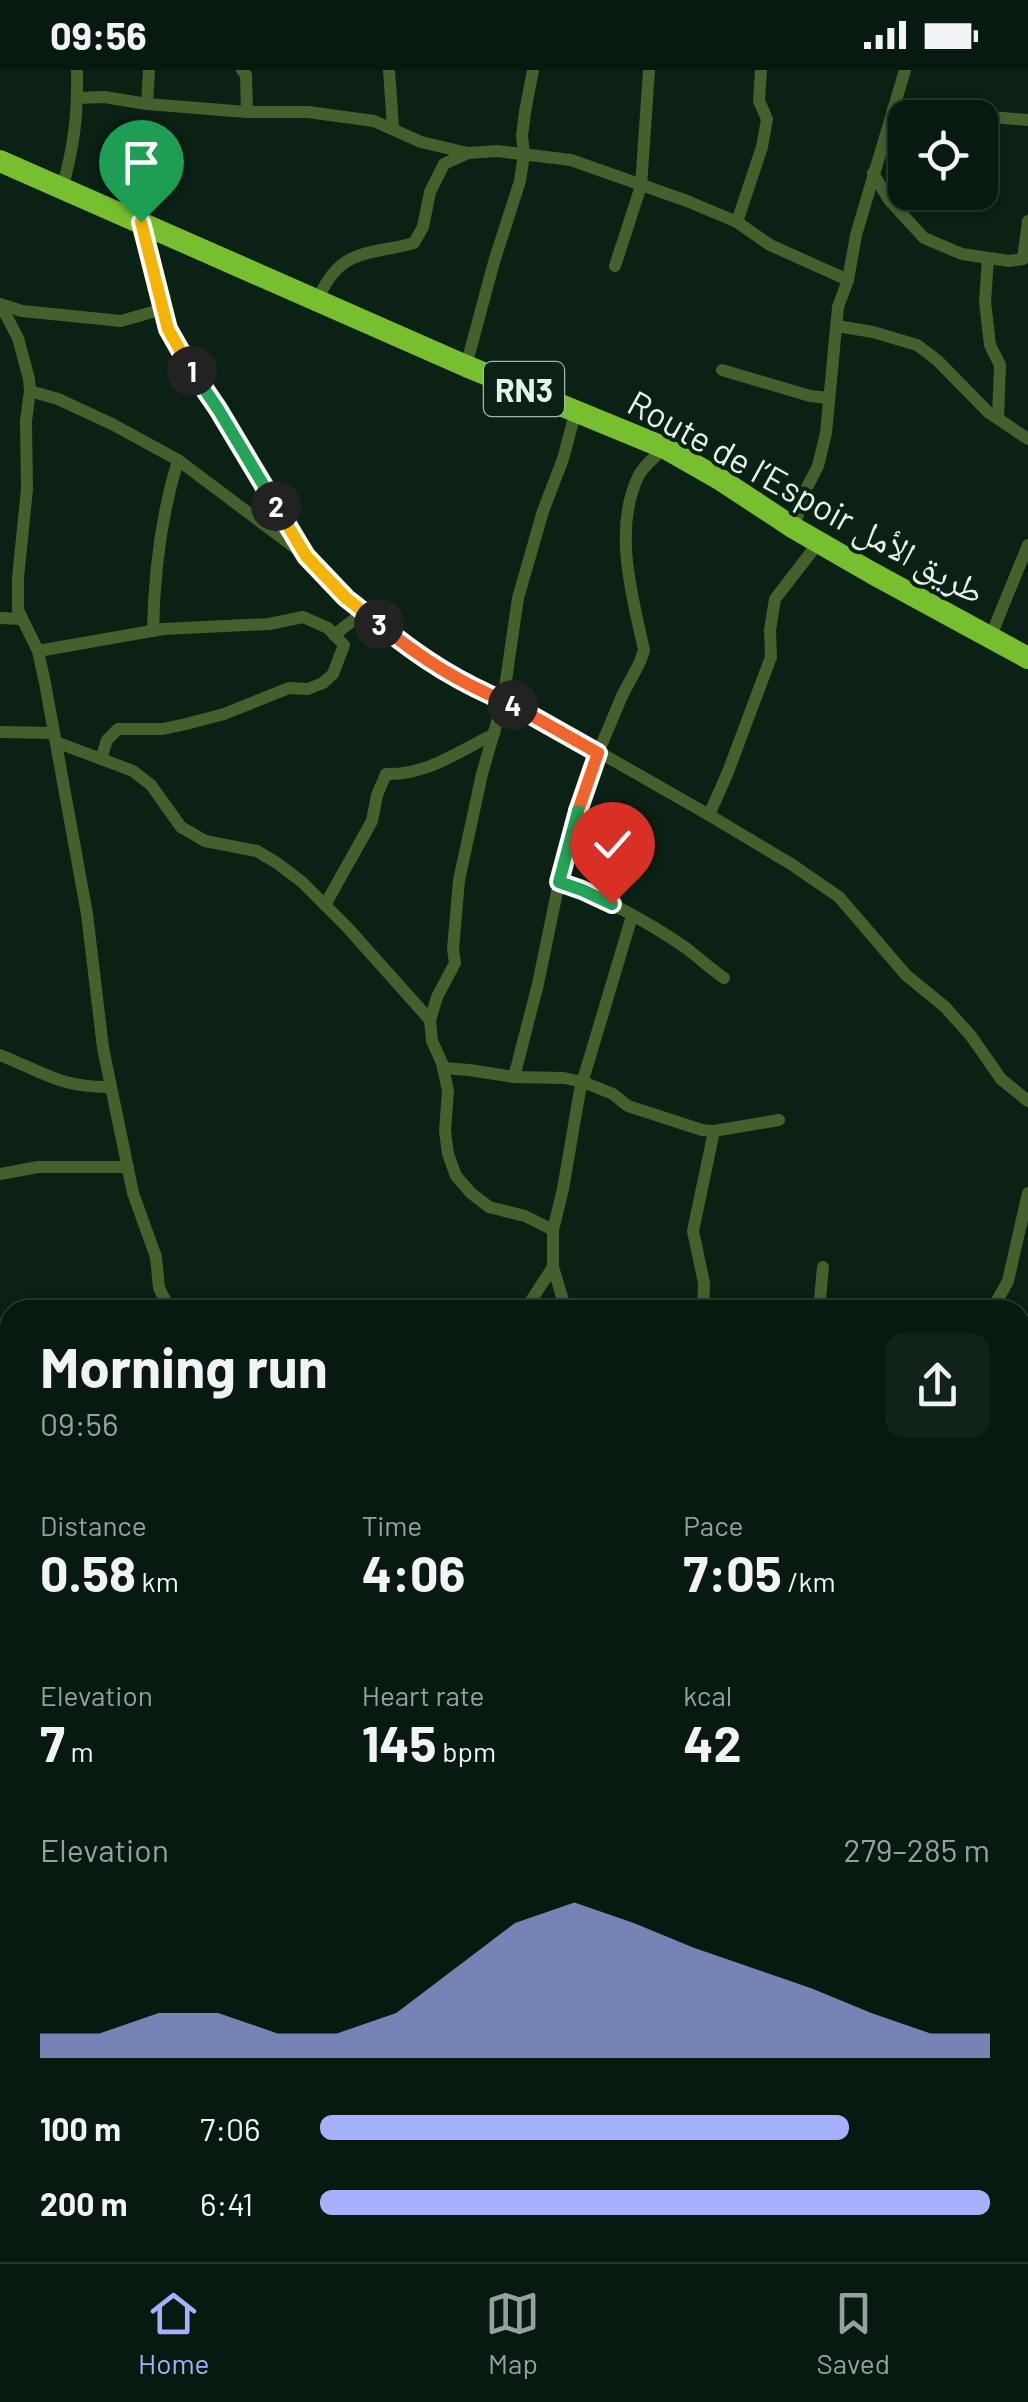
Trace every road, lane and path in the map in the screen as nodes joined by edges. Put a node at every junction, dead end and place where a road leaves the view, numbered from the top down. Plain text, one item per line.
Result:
1 (77, 70) edge
2 (149, 70) edge
3 (242, 70) edge
4 (389, 70) edge
5 (533, 70) edge
6 (649, 70) edge
7 (761, 70) edge
8 (905, 70) edge
9 (78, 98) junction
10 (896, 100) edge
11 (147, 104) junction
12 (247, 112) junction
13 (998, 117) edge
14 (1028, 120) edge
15 (888, 124) edge
16 (392, 127) junction
17 (468, 154) junction
18 (524, 154) junction
19 (0, 161) edge
20 (873, 173) junction
21 (641, 186) junction
22 (62, 189) junction
23 (1028, 221) edge
24 (141, 222) junction
25 (737, 222) junction
26 (988, 259) junction
27 (614, 266) dead end
28 (848, 280) junction
29 (318, 301) junction
30 (0, 304) edge
31 (163, 309) junction
32 (836, 326) junction
33 (466, 366) junction
34 (722, 370) dead end
35 (30, 392) junction
36 (829, 398) junction
37 (576, 410) junction
38 (998, 418) junction
39 (1028, 439) edge
40 (665, 448) junction
41 (178, 460) junction
42 (794, 528) junction
43 (819, 542) junction
44 (1028, 545) edge
45 (306, 556) junction
46 (364, 612) junction
47 (0, 618) edge
48 (22, 619) junction
49 (153, 631) junction
50 (334, 634) junction
51 (990, 638) junction
52 (38, 652) junction
53 (1028, 658) edge
54 (503, 701) junction
55 (0, 732) edge
56 (494, 734) junction
57 (55, 737) junction
58 (598, 753) junction
59 (100, 759) junction
60 (710, 815) junction
61 (559, 882) junction
62 (324, 905) junction
63 (632, 916) junction
64 (724, 978) dead end
65 (430, 1020) junction
66 (0, 1055) edge
67 (444, 1068) junction
68 (514, 1077) junction
69 (583, 1082) junction
70 (110, 1087) junction
71 (1028, 1101) edge
72 (779, 1120) dead end
73 (714, 1131) junction
74 (128, 1167) junction
75 (0, 1174) edge
76 (1028, 1193) edge
77 (553, 1230) junction
78 (553, 1267) junction
79 (823, 1267) dead end
80 (165, 1300) edge
81 (532, 1300) edge
82 (563, 1300) edge
83 (703, 1300) edge
84 (820, 1300) edge
85 (998, 1300) edge

1 - 9 street
2 - 11 street
3 - 12 street
4 - 16 street
5 - 18 street
6 - 21 street
7 - 25 street
8 - 10 street
9 - 11 street
9 - 22 street
11 - 12 street
12 - 16 street
13 - 14 street
15 - 20 street
16 - 17 street
17 - 18 street
17 - 29 street
18 - 21 street
18 - 33 street
19 - 22 highway, Route de l’Espoir طريق الأمل / RN3
20 - 26 street
20 - 28 street
21 - 25 street
21 - 27 street
22 - 24 highway, Route de l’Espoir طريق الأمل / RN3
23 - 26 street
24 - 29 highway, Route de l’Espoir طريق الأمل / RN3
24 - 31 street
25 - 28 street
26 - 38 street
28 - 32 street
29 - 33 highway, Route de l’Espoir طريق الأمل / RN3
30 - 31 street
30 - 35 street
31 - 45 street
32 - 36 street
32 - 38 street
33 - 37 highway, Route de l’Espoir طريق الأمل / RN3
34 - 36 street
35 - 41 street
35 - 48 street
36 - 42 street
37 - 40 highway, Route de l’Espoir طريق الأمل / RN3
37 - 54 street
38 - 39 street
40 - 42 highway, Route de l’Espoir طريق الأمل / RN3
40 - 58 street
41 - 45 street
41 - 49 street
42 - 43 highway, Route de l’Espoir طريق الأمل / RN3
43 - 51 highway, Route de l’Espoir طريق الأمل / RN3
43 - 60 street
44 - 51 street
45 - 46 street
46 - 50 street
46 - 54 street
47 - 48 street
48 - 52 street
49 - 50 street
49 - 52 street
50 - 59 street
51 - 53 highway, Route de l’Espoir طريق الأمل / RN3
52 - 57 street
54 - 56 street
54 - 58 street
55 - 57 street
56 - 62 street
56 - 65 street
57 - 59 street
57 - 70 street
58 - 60 street
58 - 61 street
59 - 62 street
60 - 71 street
61 - 63 street
61 - 68 street
62 - 65 street
63 - 64 street
63 - 69 street
65 - 67 street
66 - 70 street
67 - 68 street
67 - 77 street
68 - 69 street
69 - 73 street
69 - 77 street
70 - 74 street
72 - 73 street
73 - 83 street
74 - 75 street
74 - 80 street
76 - 85 street
77 - 78 street
78 - 81 street
78 - 82 street
79 - 84 street

